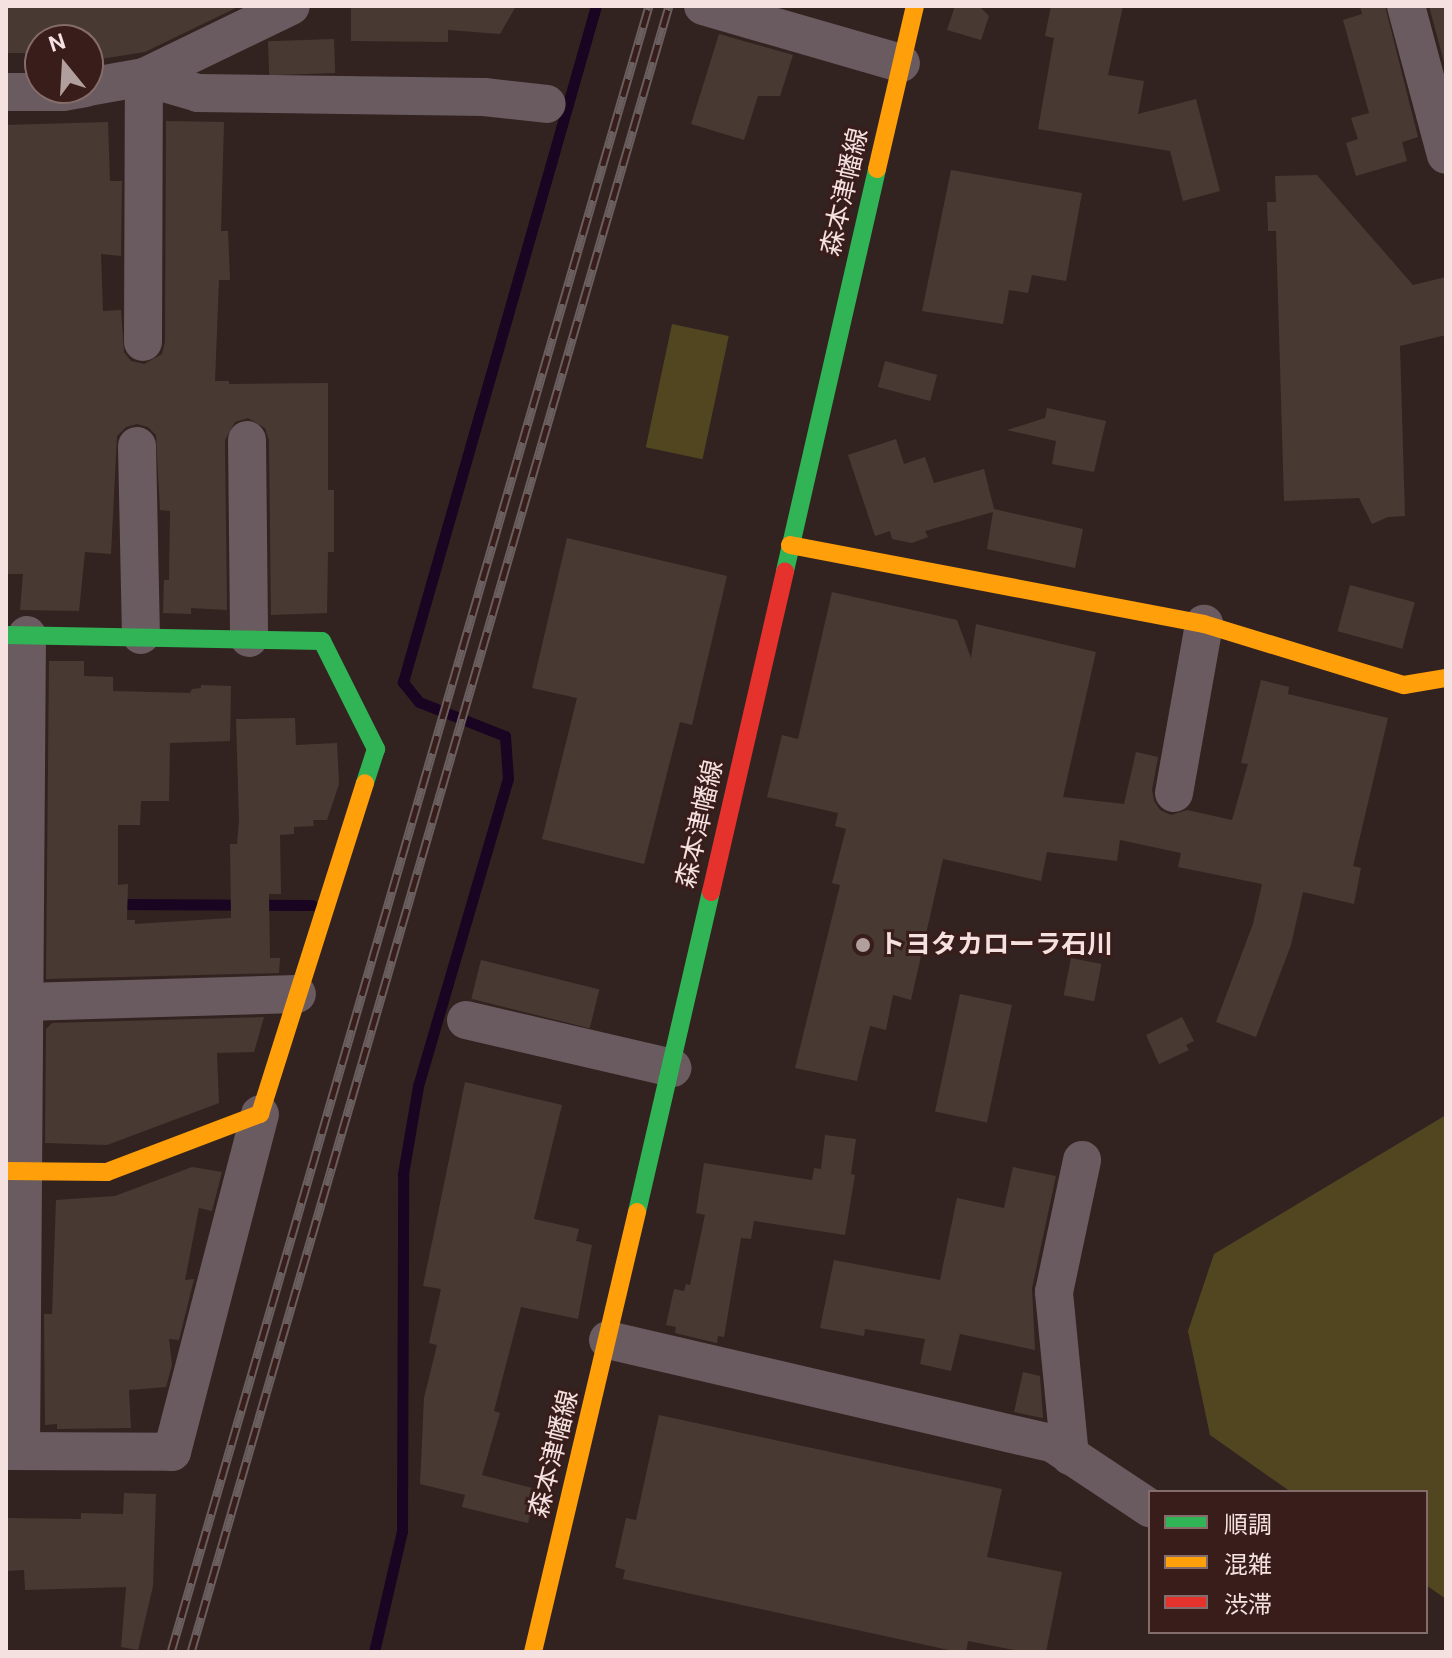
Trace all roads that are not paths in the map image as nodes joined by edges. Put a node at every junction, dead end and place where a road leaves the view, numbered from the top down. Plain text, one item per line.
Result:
1 (291, 6) edge
2 (703, 6) edge
3 (915, 6) edge
4 (1406, 6) edge
5 (901, 63) junction
6 (144, 77) junction
7 (104, 85) edge
8 (547, 104) dead end
9 (1446, 155) edge
10 (143, 342) dead end
11 (247, 440) dead end
12 (137, 446) dead end
13 (790, 545) junction
14 (1204, 624) junction
15 (16, 635) edge
16 (141, 635) junction
17 (249, 638) junction
18 (1446, 678) edge
19 (1174, 793) dead end
20 (297, 994) junction
21 (25, 1002) junction
22 (466, 1020) dead end
23 (672, 1068) junction
24 (260, 1114) junction
25 (1082, 1160) dead end
26 (15, 1171) edge
27 (608, 1340) junction
28 (14, 1451) edge
29 (1070, 1456) junction
30 (1148, 1507) edge
31 (533, 1652) edge

1 - 6 street
2 - 5 street
3 - 5 street, 森本津幡線
4 - 9 street
5 - 13 street, 森本津幡線
6 - 7 street
6 - 8 street
6 - 10 street
11 - 17 street
12 - 16 street
13 - 14 street
13 - 23 street, 森本津幡線
14 - 18 street
14 - 19 street
15 - 16 street
15 - 21 street
16 - 17 street
17 - 20 street
20 - 21 street
20 - 24 street
21 - 26 street
22 - 23 street
23 - 27 street, 森本津幡線
24 - 26 street
24 - 28 street
25 - 29 street
26 - 28 street
27 - 29 street
27 - 31 street, 森本津幡線
29 - 30 street

